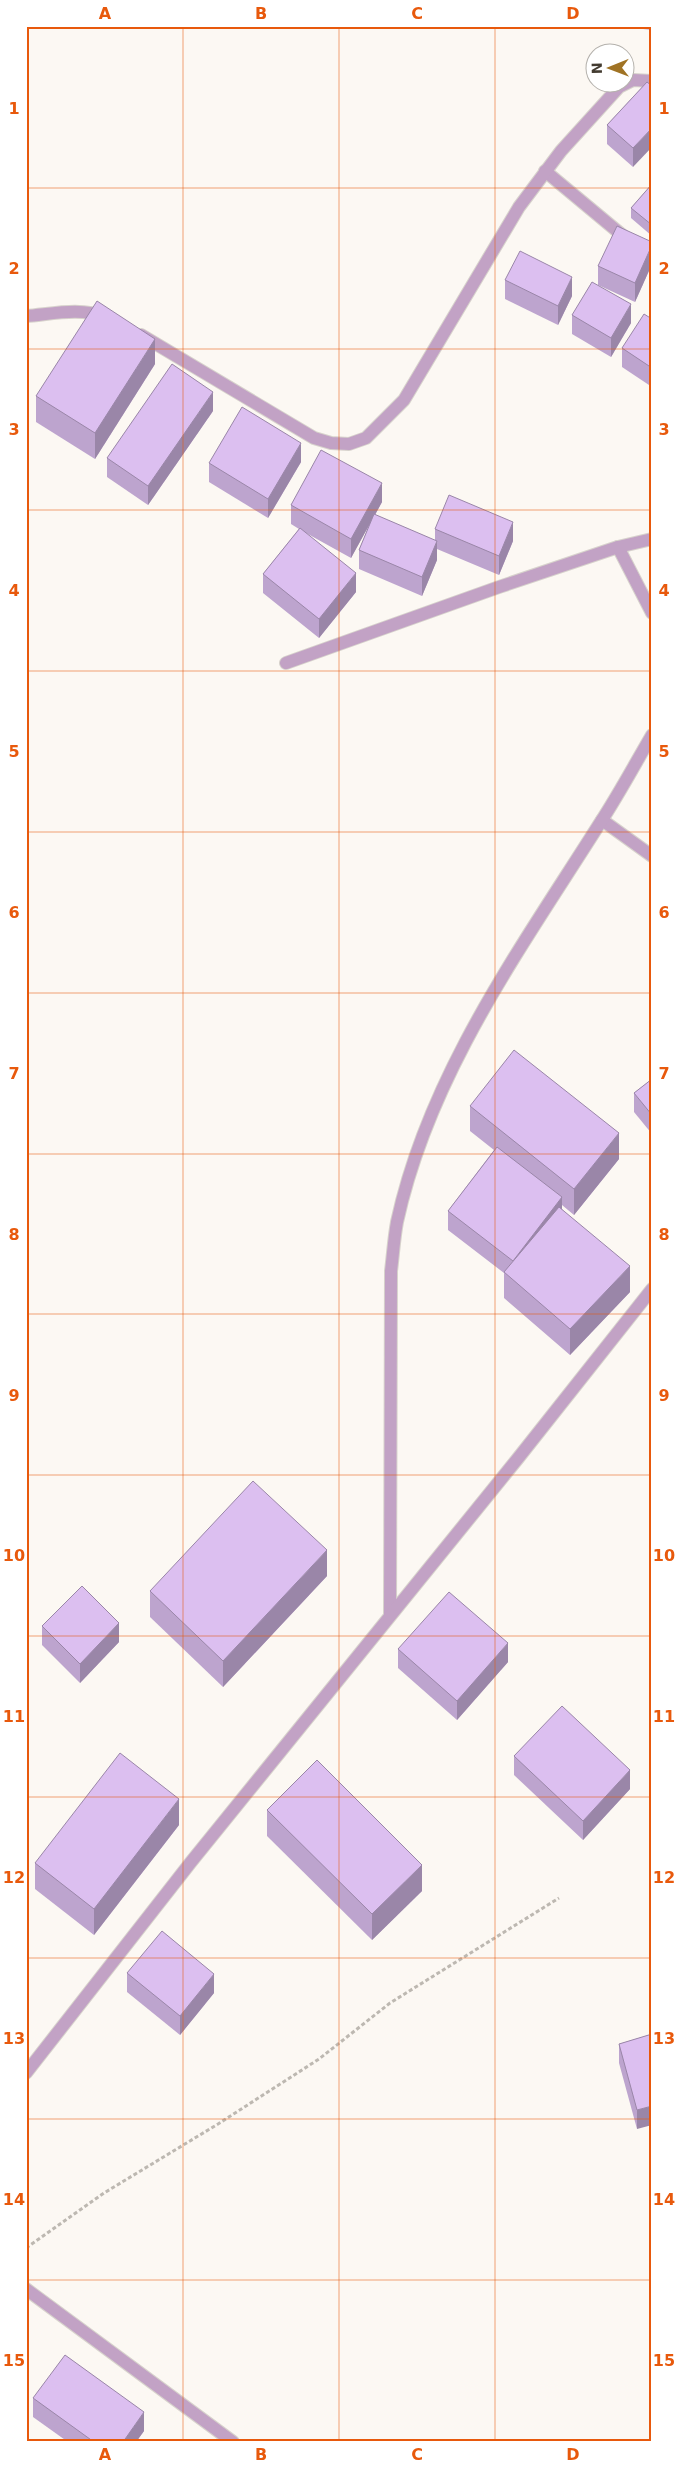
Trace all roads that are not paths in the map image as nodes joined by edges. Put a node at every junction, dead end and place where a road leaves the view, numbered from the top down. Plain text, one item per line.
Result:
1 (652, 81) edge
2 (545, 171) junction
3 (652, 260) edge
4 (26, 316) edge
5 (652, 539) edge
6 (618, 547) junction
7 (652, 613) edge
8 (286, 663) dead end
9 (652, 735) edge
10 (602, 820) junction
11 (652, 856) edge
12 (652, 1288) edge
13 (390, 1615) junction
14 (26, 2073) edge
15 (26, 2289) edge
16 (233, 2442) edge

1 - 2 street
2 - 3 street
2 - 4 street
5 - 6 street
6 - 7 street
6 - 8 street
9 - 10 street
10 - 11 street
10 - 13 street
12 - 13 street
13 - 14 street
15 - 16 street

